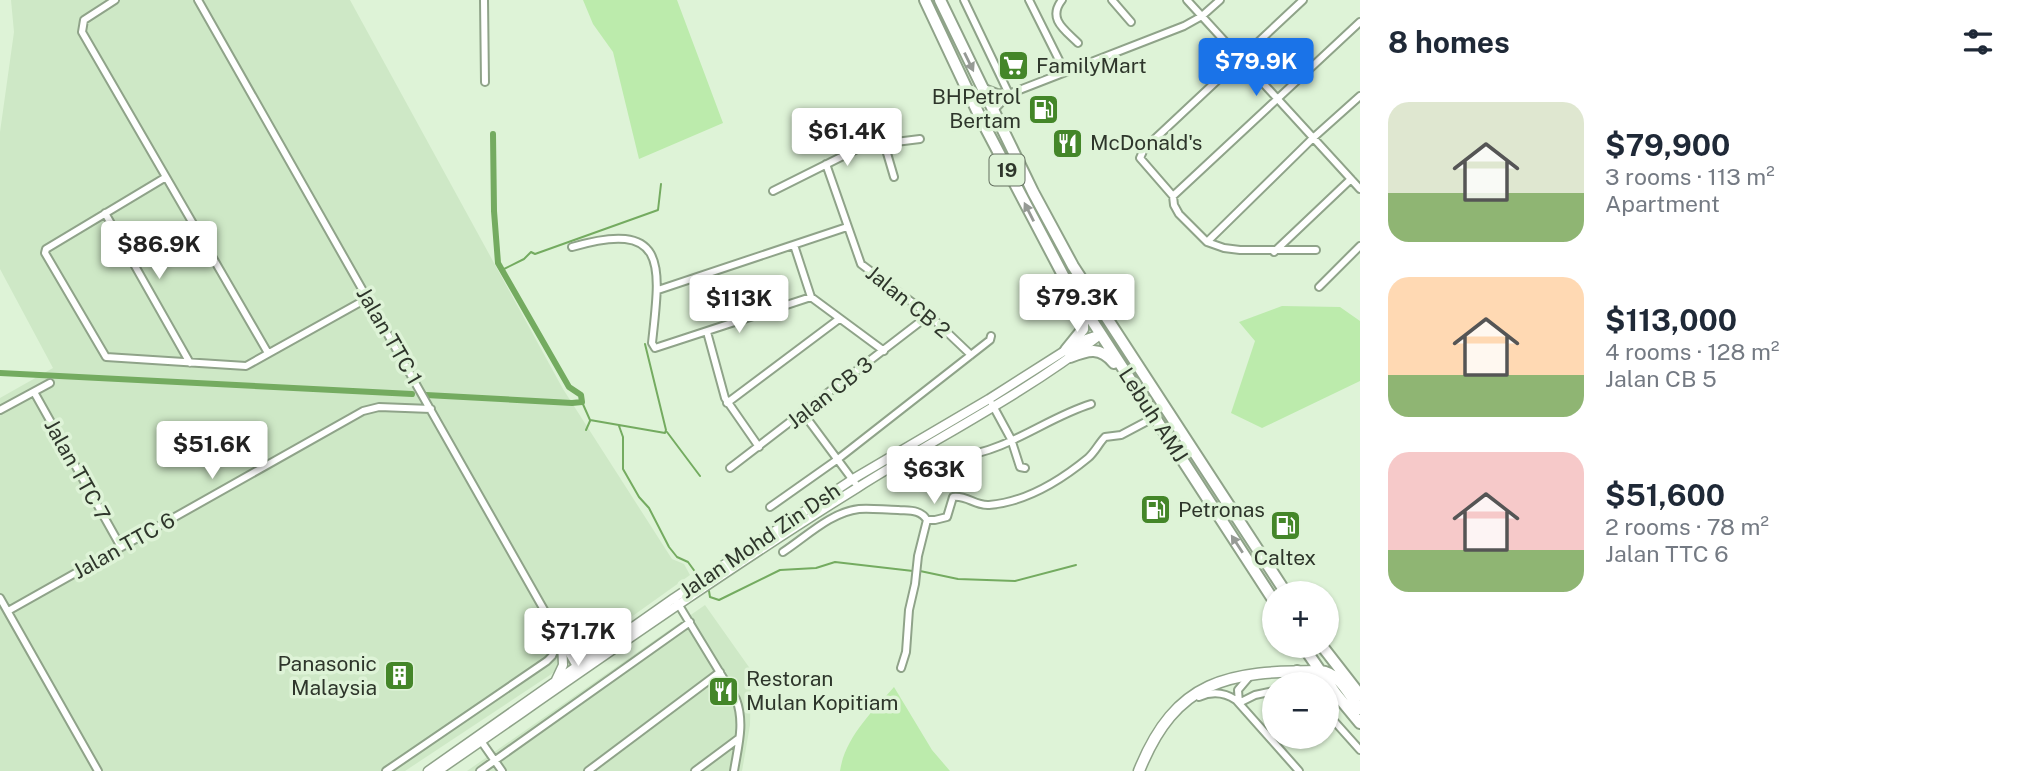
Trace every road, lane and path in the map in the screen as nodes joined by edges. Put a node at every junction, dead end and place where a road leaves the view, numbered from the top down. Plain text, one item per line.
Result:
1 (115, 0) edge
2 (198, 0) edge
3 (484, 0) edge
4 (925, 0) edge
5 (940, 0) edge
6 (964, 0) edge
7 (1029, 0) edge
8 (1062, 0) edge
9 (1112, 0) edge
10 (1186, 0) edge
11 (1220, 0) edge
12 (1303, 0) edge
13 (1202, 16) junction
14 (1132, 22) dead end
15 (1360, 22) edge
16 (1078, 43) dead end
17 (1240, 58) junction
18 (1065, 72) junction
19 (485, 82) dead end
20 (981, 86) junction
21 (1009, 94) junction
22 (1360, 96) edge
23 (1276, 97) junction
24 (993, 111) junction
25 (1313, 138) junction
26 (919, 139) dead end
27 (884, 143) junction
28 (826, 164) junction
29 (166, 177) junction
30 (894, 177) dead end
31 (1351, 179) junction
32 (1360, 189) edge
33 (773, 191) dead end
34 (1173, 196) junction
35 (105, 213) junction
36 (847, 227) junction
37 (1055, 234) junction
38 (1207, 242) junction
39 (794, 245) junction
40 (1360, 246) edge
41 (572, 247) dead end
42 (1316, 250) dead end
43 (1275, 251) junction
44 (1319, 287) dead end
45 (659, 290) junction
46 (811, 297) junction
47 (368, 298) junction
48 (1082, 304) junction
49 (929, 315) junction
50 (839, 319) junction
51 (707, 332) junction
52 (1101, 334) junction
53 (991, 336) dead end
54 (884, 351) junction
55 (268, 353) junction
56 (1068, 353) junction
57 (971, 355) junction
58 (190, 363) junction
59 (1141, 369) junction
60 (50, 383) dead end
61 (1134, 385) junction
62 (34, 392) junction
63 (727, 403) junction
64 (991, 403) junction
65 (1091, 404) dead end
66 (431, 409) junction
67 (0, 410) edge
68 (803, 413) junction
69 (1155, 417) junction
70 (1011, 439) junction
71 (759, 447) junction
72 (960, 456) dead end
73 (838, 459) junction
74 (730, 468) dead end
75 (1025, 468) dead end
76 (855, 483) junction
77 (770, 507) dead end
78 (927, 520) junction
79 (121, 547) junction
80 (783, 552) dead end
81 (1278, 581) edge
82 (1262, 582) edge
83 (0, 598) edge
84 (676, 602) junction
85 (8, 611) junction
86 (690, 622) junction
87 (561, 639) junction
88 (600, 652) junction
89 (1308, 658) edge
90 (1312, 658) edge
91 (1321, 658) edge
92 (1330, 658) edge
93 (901, 668) dead end
94 (579, 670) junction
95 (1297, 671) junction
96 (1320, 671) junction
97 (720, 672) junction
98 (1254, 674) junction
99 (553, 685) junction
100 (1262, 694) edge
101 (1360, 695) edge
102 (1339, 699) edge
103 (1239, 703) junction
104 (1346, 706) junction
105 (1360, 709) edge
106 (1172, 713) junction
107 (1360, 723) edge
108 (1339, 727) edge
109 (738, 739) junction
110 (481, 741) junction
111 (1360, 750) edge
112 (457, 758) junction
113 (495, 760) junction
114 (98, 771) edge
115 (386, 771) edge
116 (428, 771) edge
117 (438, 771) edge
118 (447, 771) edge
119 (480, 771) edge
120 (502, 771) edge
121 (588, 771) edge
122 (695, 771) edge
123 (734, 771) edge
124 (1139, 771) edge
125 (1299, 771) edge

1 - 29 street
2 - 47 street, Jalan TTC 1
3 - 19 street
48 -> 4 highway, Lebuh AMJ / 19
5 -> 20 highway, Lebuh AMJ / 19
6 - 21 street
7 - 18 street
8 - 16 street
9 - 14 street
10 - 13 street
11 - 13 street
12 - 17 street
13 - 17 street
13 - 18 street
15 - 23 street
17 - 23 street
17 - 34 street
18 - 21 street
20 - 21 street
20 - 24 highway, Lebuh AMJ / 19
21 - 24 street
22 - 25 street
23 - 25 street
23 - 34 street
24 - 37 highway, Lebuh AMJ / 19
25 - 31 street
25 - 38 street
26 - 27 street
27 - 28 street
27 - 30 street
28 - 33 street
28 - 36 street, Jalan CB 2
29 - 35 street
29 - 55 street
31 - 32 street
31 - 43 street
34 - 38 street
35 - 58 street
35 - 58 street
36 - 39 street
36 - 49 street, Jalan CB 2
37 - 52 highway
37 - 59 highway, Lebuh AMJ / 19
38 - 43 street
39 - 45 street
39 - 46 street
40 - 44 street
41 - 45 street
42 - 43 street
45 - 51 street
46 - 50 street
46 - 51 street
47 - 55 street
47 - 66 street, Jalan TTC 1
48 - 52 highway, Lebuh AMJ / 19
48 - 56 highway
49 - 54 street, Jalan CB 3
49 - 57 street, Jalan CB 2
50 - 54 street
50 - 63 street
51 - 63 street
52 - 56 main road, Jalan Mohd Zin Dsh
52 - 59 highway
52 - 61 highway, Lebuh AMJ / 19
53 - 57 street
54 - 68 street, Jalan CB 3
55 - 58 street
56 - 61 highway
56 - 64 main road, Jalan Mohd Zin Dsh
57 - 73 street
59 - 81 highway, Lebuh AMJ / 19
60 - 62 street
61 - 69 highway, Lebuh AMJ / 19
62 - 67 street
62 - 79 street, Jalan TTC 7
63 - 71 street
64 - 70 street
64 - 76 main road, Jalan Mohd Zin Dsh
65 - 70 street
66 - 79 street, Jalan TTC 6
66 - 87 street, Jalan TTC 1
68 - 71 street, Jalan CB 3
68 - 73 street
69 - 78 street
82 -> 69 highway, Lebuh AMJ / 19
70 - 72 street
70 - 75 street
71 - 74 street, Jalan CB 3
73 - 76 street
73 - 77 street
76 - 84 main road, Jalan Mohd Zin Dsh
78 - 80 street
78 - 93 street
79 - 85 street, Jalan TTC 6
83 - 85 street
84 - 86 street
84 - 88 main road, Jalan Mohd Zin Dsh
84 - 94 main road, Jalan Mohd Zin Dsh
85 - 114 street
86 - 97 street
86 - 113 street
87 - 88 main road
87 - 94 street, Jalan TTC 1
87 - 99 main road
87 - 115 street
88 - 94 main road, Jalan Mohd Zin Dsh
89 - 95 highway
90 - 96 highway
91 - 96 highway
92 - 101 highway
94 - 99 main road, Jalan Mohd Zin Dsh
94 - 110 main road, Jalan Mohd Zin Dsh
95 - 96 main road
95 - 98 main road
96 - 104 highway
96 - 105 highway
97 - 109 street
97 - 121 street
98 - 103 street
98 - 106 main road
99 - 116 main road, Jalan Mohd Zin Dsh
100 - 103 street
102 - 104 highway
103 - 106 street
103 - 125 street
104 - 107 highway
106 - 124 main road
108 - 111 street
109 - 122 street
109 - 123 street
110 - 112 main road, Jalan Mohd Zin Dsh
110 - 113 street
112 - 117 main road, Jalan Mohd Zin Dsh
112 - 118 main road
113 - 119 street
113 - 120 street

